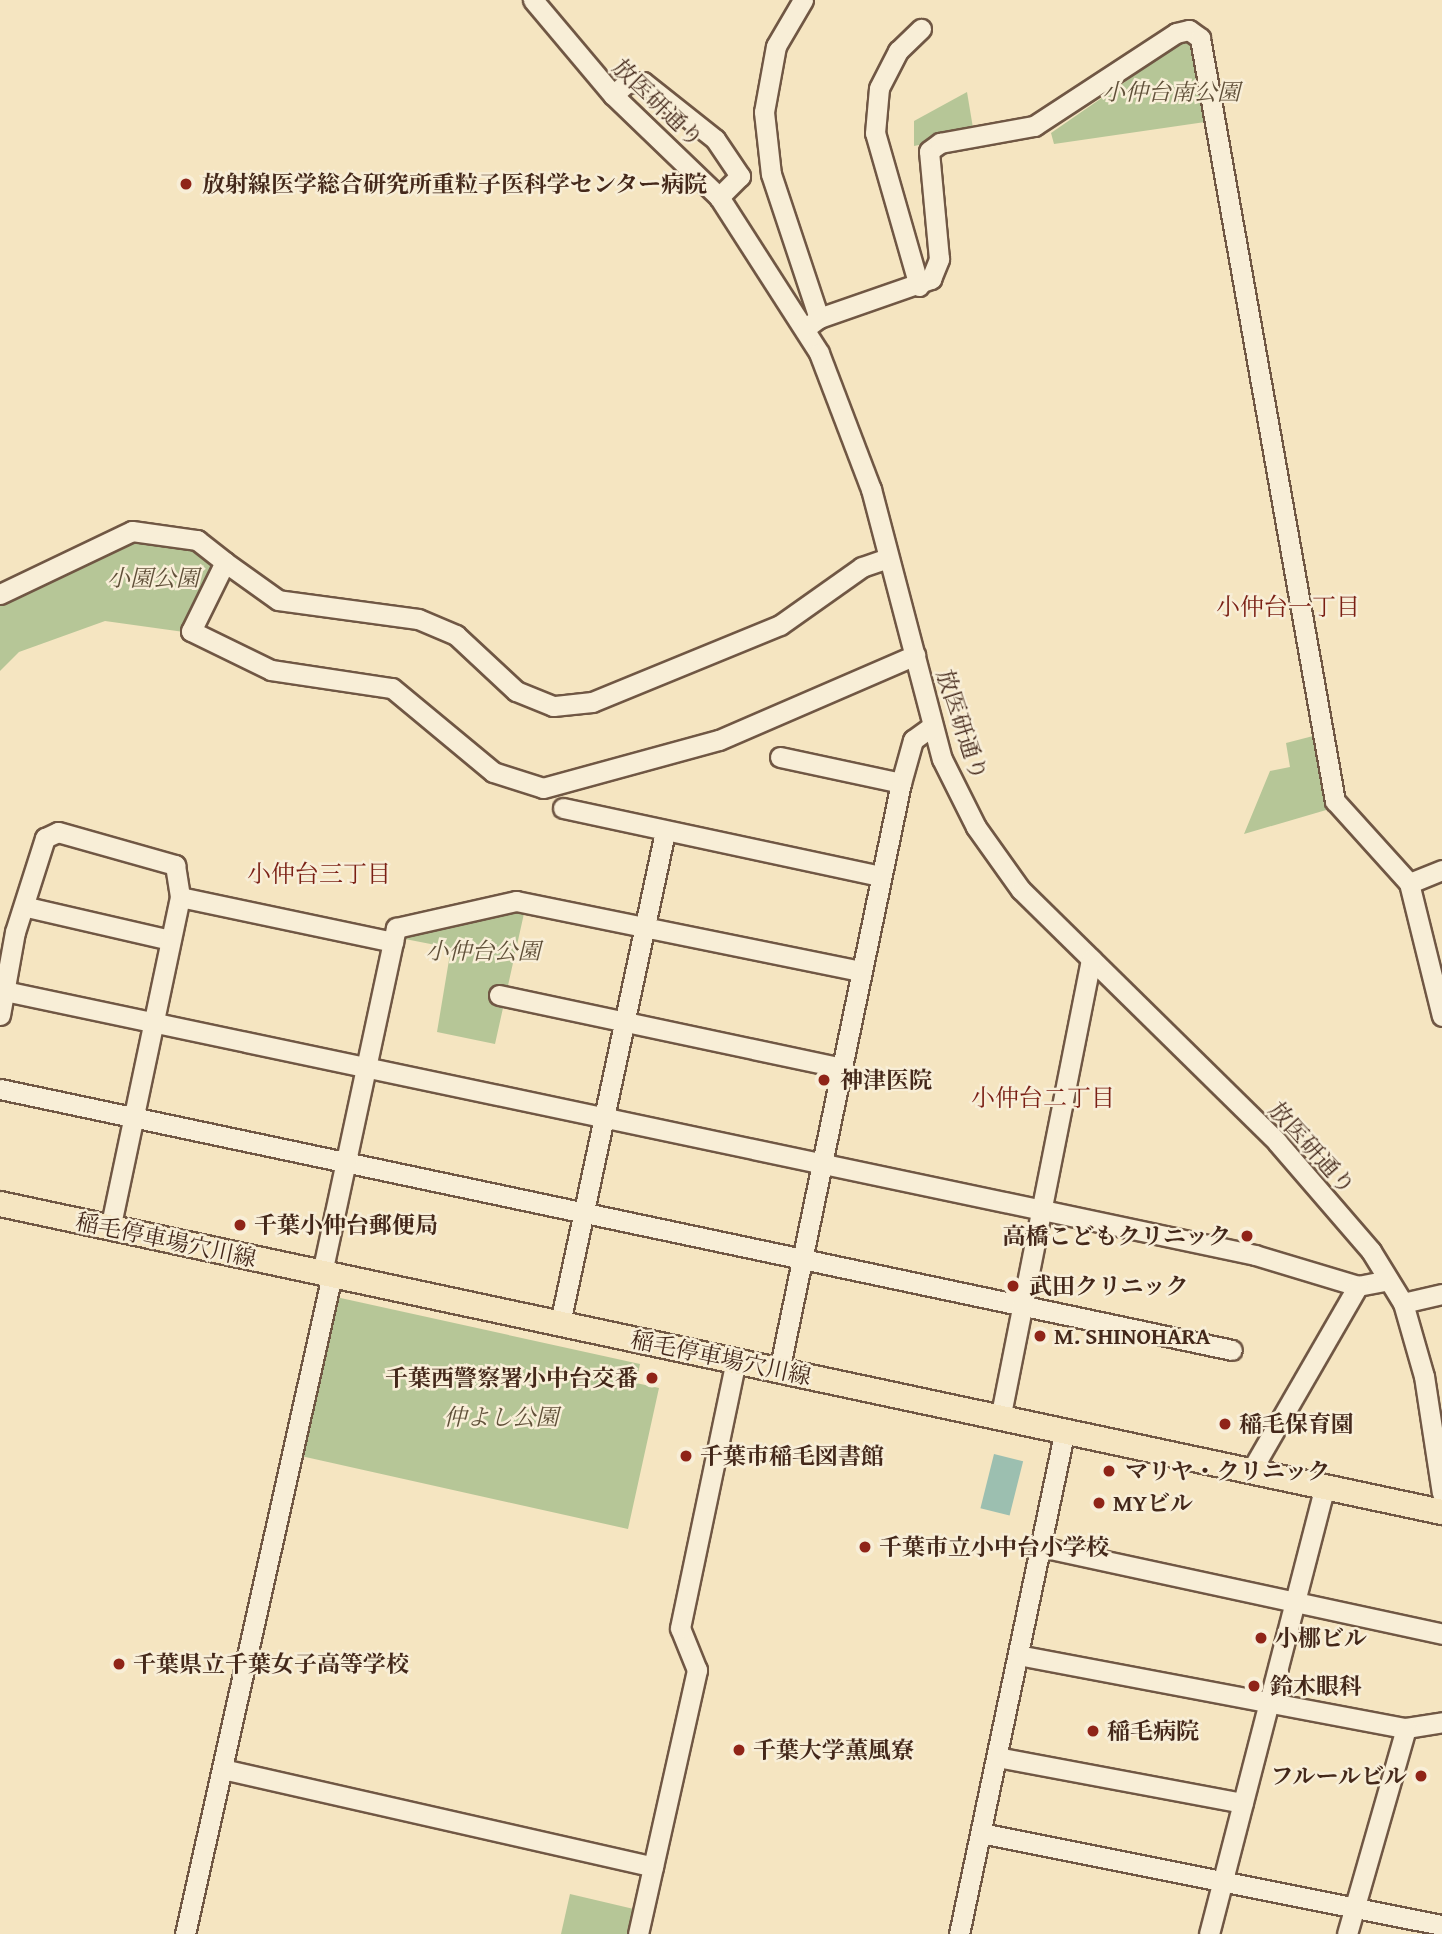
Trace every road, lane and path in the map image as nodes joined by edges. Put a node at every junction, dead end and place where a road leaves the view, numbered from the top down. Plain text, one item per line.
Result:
1 (533, 0) edge
2 (803, 0) edge
3 (921, 29) dead end
4 (613, 95) junction
5 (719, 197) junction
6 (919, 286) junction
7 (812, 324) junction
8 (888, 558) junction
9 (225, 562) junction
10 (0, 594) edge
11 (915, 655) junction
12 (932, 726) junction
13 (780, 757) dead end
14 (901, 783) junction
15 (563, 808) dead end
16 (665, 832) junction
17 (1442, 870) edge
18 (881, 876) junction
19 (1409, 883) junction
20 (180, 897) junction
21 (27, 907) junction
22 (644, 927) junction
23 (170, 940) junction
24 (393, 942) junction
25 (1091, 959) junction
26 (860, 971) junction
27 (2, 990) edge
28 (499, 995) dead end
29 (0, 1015) edge
30 (1442, 1016) edge
31 (152, 1022) junction
32 (624, 1022) junction
33 (365, 1067) junction
34 (841, 1068) junction
35 (0, 1089) edge
36 (133, 1117) junction
37 (604, 1117) junction
38 (344, 1162) junction
39 (821, 1163) junction
40 (0, 1204) edge
41 (1043, 1210) junction
42 (583, 1213) junction
43 (110, 1228) junction
44 (802, 1259) junction
45 (327, 1274) junction
46 (1388, 1279) junction
47 (1358, 1286) junction
48 (1442, 1294) edge
49 (1404, 1303) junction
50 (1024, 1306) junction
51 (560, 1323) junction
52 (1232, 1350) dead end
53 (736, 1361) junction
54 (779, 1371) junction
55 (1000, 1419) junction
56 (1064, 1434) junction
57 (1251, 1471) junction
58 (1325, 1486) junction
59 (1442, 1493) edge
60 (1442, 1512) edge
61 (1041, 1547) junction
62 (1295, 1603) junction
63 (1442, 1634) edge
64 (1018, 1655) junction
65 (1269, 1704) junction
66 (1442, 1722) edge
67 (1406, 1728) junction
68 (997, 1757) junction
69 (223, 1769) junction
70 (1243, 1803) junction
71 (981, 1833) junction
72 (653, 1867) junction
73 (1222, 1882) junction
74 (1354, 1908) junction
75 (1437, 1928) edge
76 (185, 1934) edge
77 (638, 1934) edge
78 (959, 1934) edge
79 (1209, 1934) edge
80 (1347, 1934) edge

1 - 4 street, 放医研通り
2 - 7 street
3 - 6 street
4 - 5 street, 放医研通り
4 - 5 street
5 - 7 street, 放医研通り
6 - 7 street
6 - 19 street
7 - 8 street, 放医研通り
8 - 9 street
8 - 11 street, 放医研通り
9 - 10 street
9 - 11 street
11 - 12 street, 放医研通り
12 - 14 street
12 - 25 street, 放医研通り
13 - 14 street
14 - 18 street
15 - 16 street
16 - 18 street
16 - 22 street
17 - 19 street
18 - 26 street
19 - 30 street
20 - 21 street
20 - 23 street
20 - 24 street
21 - 23 street
21 - 27 street
22 - 24 street
22 - 26 street
22 - 32 street
23 - 31 street
24 - 33 street
25 - 41 street
25 - 46 street, 放医研通り
26 - 34 street
27 - 29 street
27 - 31 street
28 - 32 street
31 - 33 street
31 - 36 street
32 - 34 street
32 - 37 street
33 - 37 street
33 - 38 street
34 - 39 street
35 - 36 street
36 - 38 street
36 - 43 street
37 - 39 street
37 - 42 street
38 - 42 street
38 - 45 street
39 - 41 street
39 - 44 street
40 - 43 main road, 稲毛停車場穴川線
41 - 47 street
41 - 50 street
42 - 44 street
42 - 51 street
43 - 45 main road, 稲毛停車場穴川線
44 - 50 street
44 - 54 street
45 - 51 main road, 稲毛停車場穴川線
45 - 69 street
46 - 47 street
46 - 49 street, 放医研通り
47 - 57 street
48 - 49 street
49 - 59 street, 放医研通り
50 - 52 street
50 - 55 street
51 - 53 main road, 稲毛停車場穴川線
53 - 54 main road, 稲毛停車場穴川線
53 - 72 street
54 - 55 main road, 稲毛停車場穴川線
55 - 56 main road, 稲毛停車場穴川線
56 - 57 main road, 稲毛停車場穴川線
56 - 61 street
57 - 58 main road, 稲毛停車場穴川線
58 - 60 main road, 稲毛停車場穴川線
58 - 62 street
61 - 62 street
61 - 64 street
62 - 63 street
62 - 65 street
64 - 65 street
64 - 68 street
65 - 67 street
65 - 70 street
66 - 67 street
67 - 74 street
68 - 70 street
68 - 71 street
69 - 72 street
69 - 76 street
70 - 73 street
71 - 73 street
71 - 78 street
72 - 77 street
73 - 74 street
73 - 79 street
74 - 75 street
74 - 80 street

